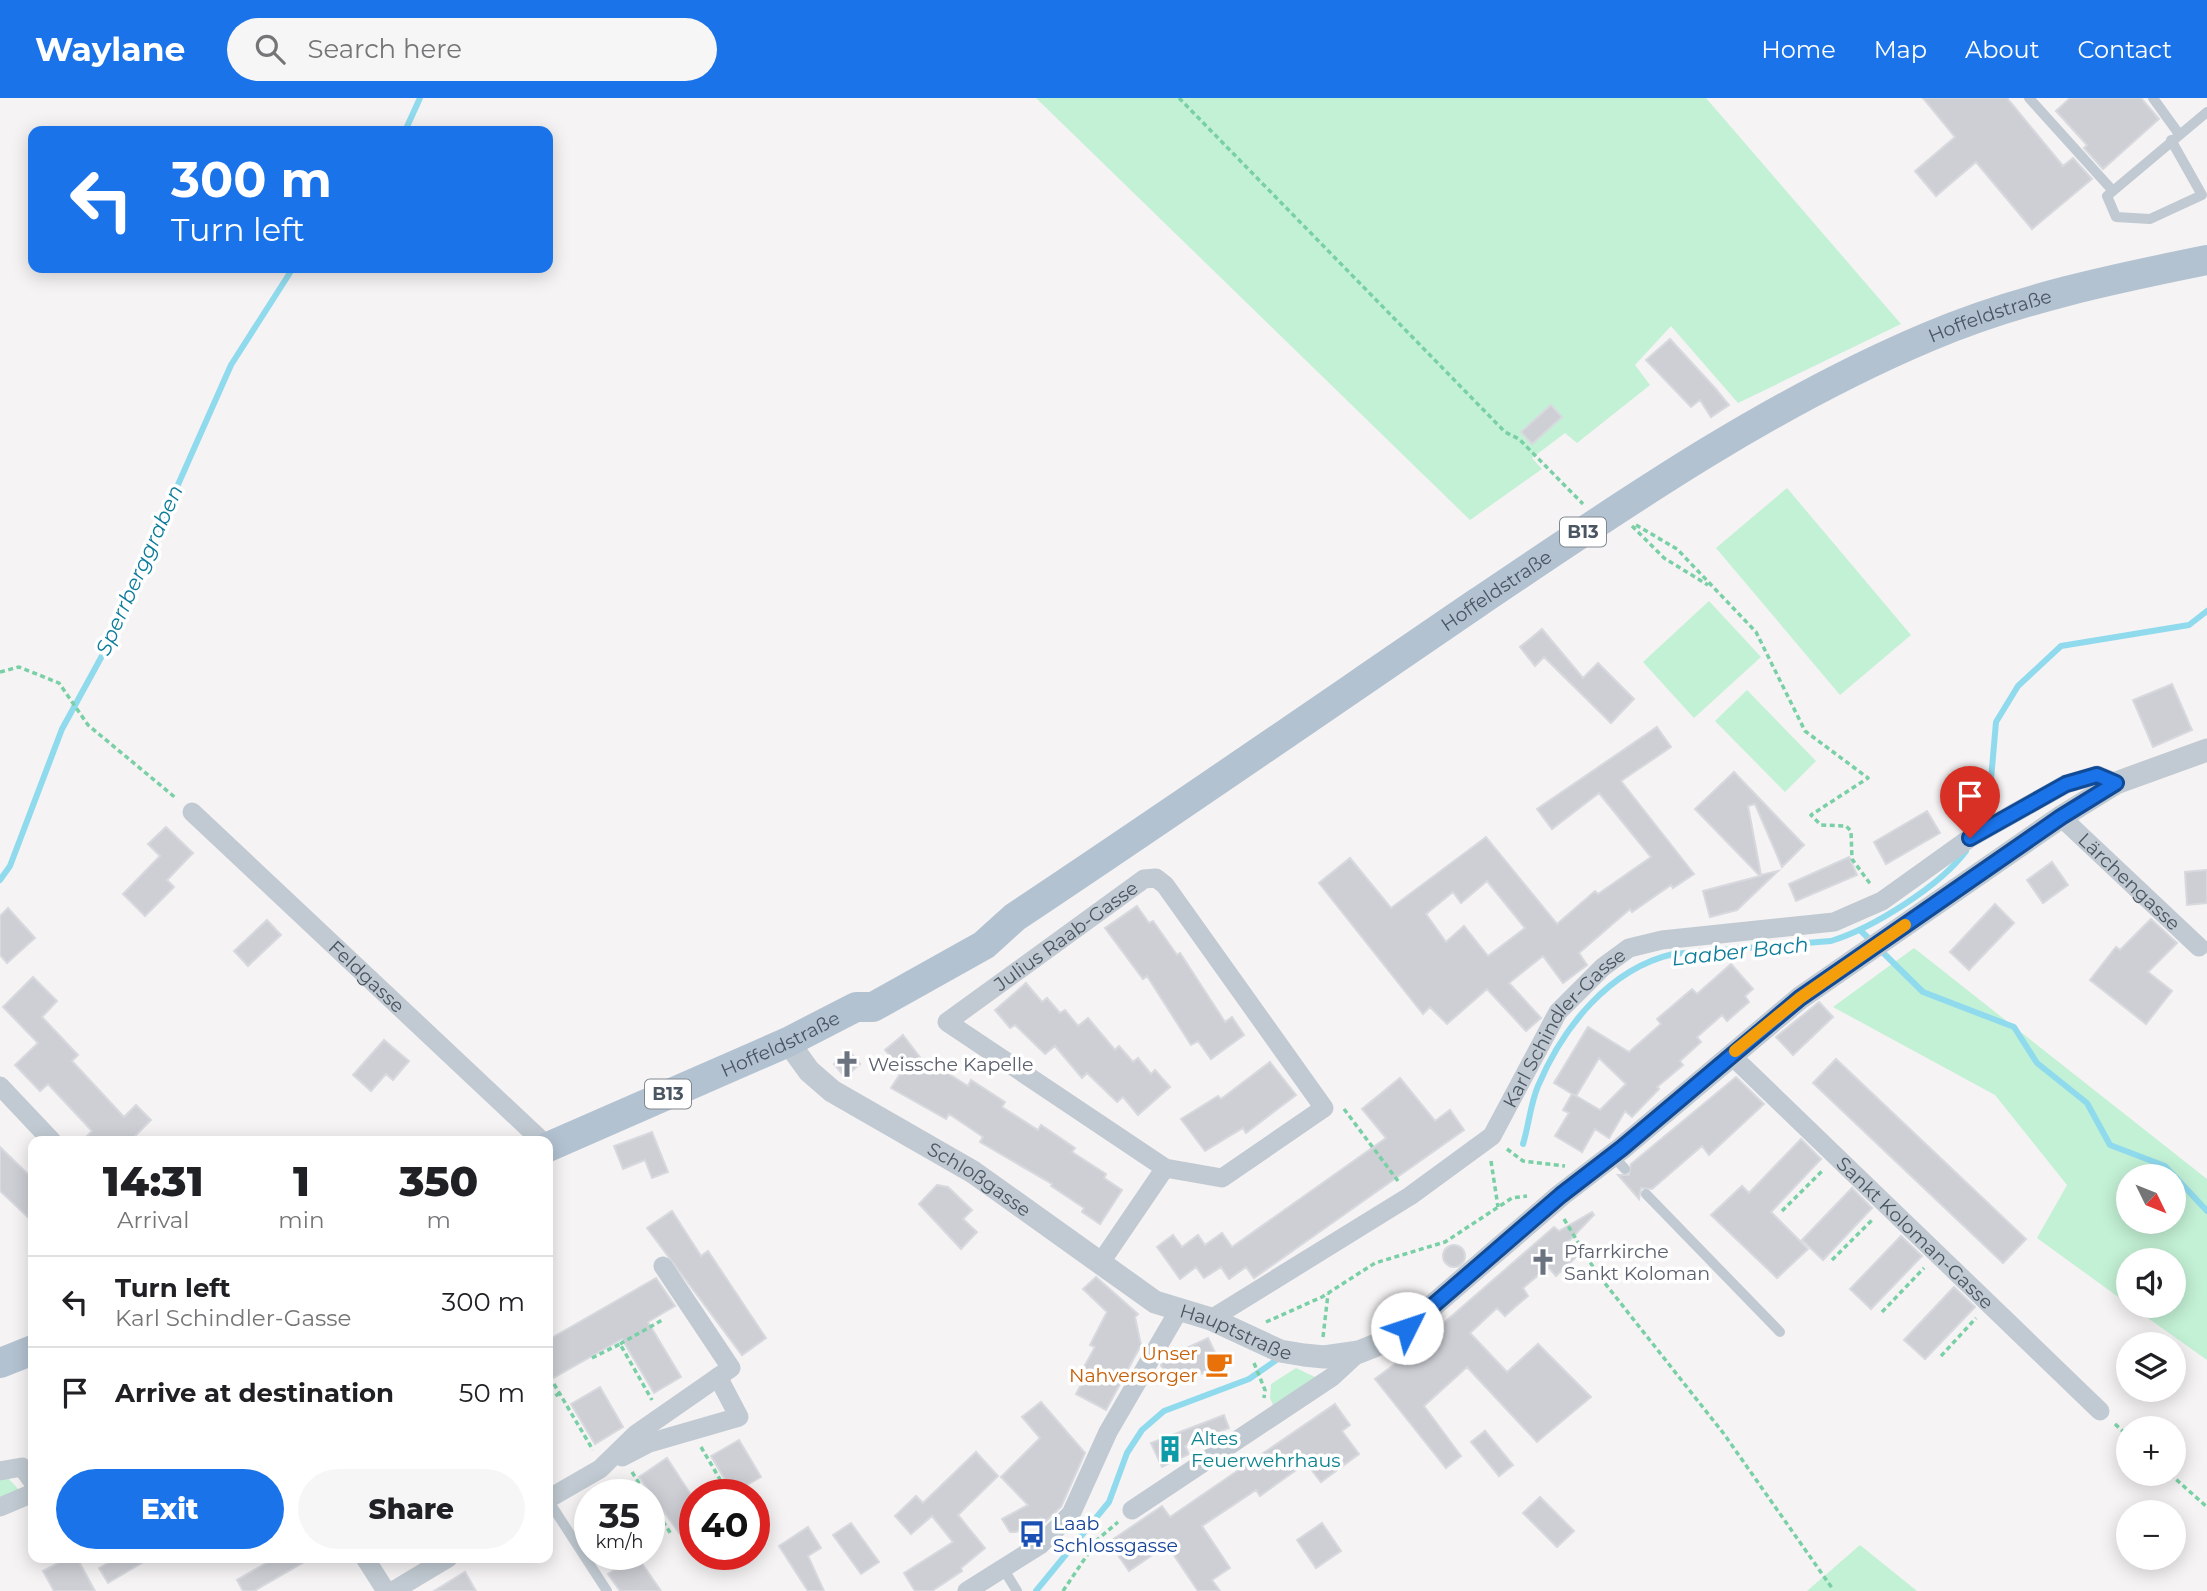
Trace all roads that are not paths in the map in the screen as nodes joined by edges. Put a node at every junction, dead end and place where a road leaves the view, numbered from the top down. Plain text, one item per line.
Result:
1 (2029, 98) edge
2 (2153, 98) edge
3 (2207, 112) edge
4 (2175, 137) junction
5 (2113, 191) junction
6 (2207, 260) edge
7 (2207, 750) edge
8 (2116, 783) junction
9 (192, 812) road end
10 (2061, 817) junction
11 (2199, 947) dead end
12 (788, 1042) junction
13 (1731, 1055) junction
14 (0, 1086) edge
15 (47, 1136) edge
16 (537, 1136) edge
17 (553, 1145) edge
18 (1165, 1168) junction
19 (1646, 1194) dead end
20 (1101, 1262) junction
21 (663, 1266) dead end
22 (1179, 1310) junction
23 (1211, 1319) junction
24 (1780, 1332) dead end
25 (28, 1352) edge
26 (1359, 1352) junction
27 (0, 1363) edge
28 (718, 1377) junction
29 (2100, 1411) dead end
30 (601, 1468) junction
31 (0, 1472) edge
32 (28, 1475) edge
33 (28, 1495) edge
34 (553, 1496) edge
35 (0, 1507) edge
36 (553, 1507) edge
37 (1132, 1510) road end
38 (368, 1563) edge
39 (440, 1563) edge
40 (1004, 1570) junction
41 (386, 1591) edge
42 (393, 1591) edge
43 (607, 1591) edge
44 (967, 1591) edge
45 (1017, 1591) edge

1 - 5 lane
2 - 4 lane
3 - 4 lane
4 - 5 lane
4 - 5 lane
6 - 12 main road, Hoffeldstraße / B13
7 - 8 street, Hauptstraße
8 - 10 street, Hauptstraße
8 - 23 street, Karl Schindler-Gasse
9 - 16 street, Feldgasse
10 - 11 street, Lärchengasse
10 - 13 street, Hauptstraße
12 - 17 main road, Hoffeldstraße / B13
12 - 20 street, Schloßgasse
13 - 26 street, Hauptstraße
13 - 29 street, Sankt Koloman-Gasse
14 - 15 street
18 - 18 street, Julius Raab-Gasse
18 - 20 street
19 - 24 lane
20 - 22 street, Schloßgasse
21 - 28 street
22 - 23 street, Hauptstraße
22 - 40 street, Hauptstraße
23 - 26 street, Hauptstraße
25 - 27 main road
26 - 37 street, Hauptstraße
28 - 30 street
28 - 30 street
30 - 34 street
31 - 32 street
33 - 35 street
36 - 43 lane
38 - 41 street
39 - 42 street
40 - 44 street, Hauptstraße
40 - 45 lane

